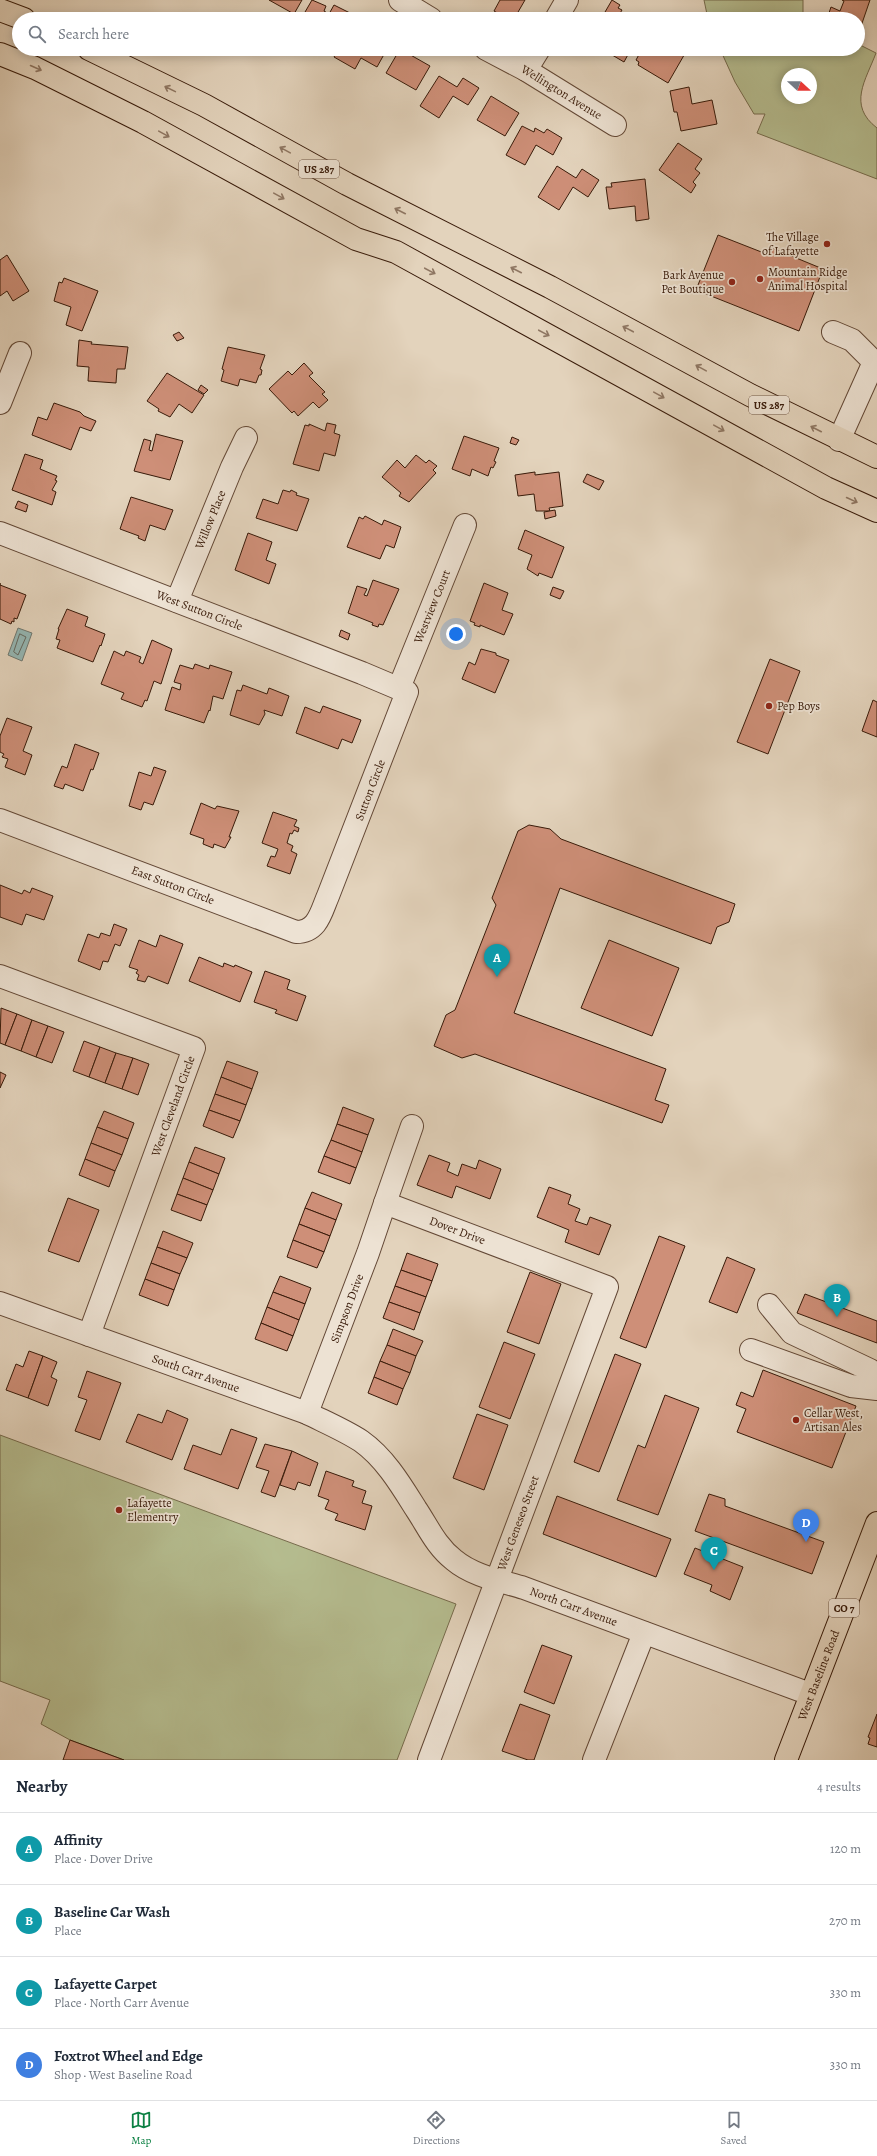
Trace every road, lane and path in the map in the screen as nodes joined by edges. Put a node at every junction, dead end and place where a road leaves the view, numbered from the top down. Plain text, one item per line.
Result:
1 (400, 0) edge
2 (567, 0) edge
3 (0, 10) edge
4 (420, 12) edge
5 (560, 12) edge
6 (12, 14) edge
7 (0, 54) edge
8 (103, 56) edge
9 (499, 56) edge
10 (535, 56) edge
11 (526, 70) junction
12 (615, 124) dead end
13 (833, 332) dead end
14 (20, 353) dead end
15 (0, 403) edge
16 (246, 438) dead end
17 (839, 440) junction
18 (877, 457) edge
19 (877, 512) edge
20 (465, 525) dead end
21 (0, 533) edge
22 (177, 601) junction
23 (399, 688) junction
24 (0, 820) edge
25 (328, 896) joint
26 (0, 976) edge
27 (412, 1126) dead end
28 (385, 1204) junction
29 (607, 1286) joint
30 (0, 1303) edge
31 (769, 1305) dead end
32 (88, 1335) junction
33 (751, 1350) dead end
34 (877, 1380) edge
35 (877, 1389) edge
36 (307, 1413) junction
37 (383, 1461) joint
38 (877, 1523) edge
39 (497, 1580) junction
40 (644, 1632) junction
41 (810, 1694) junction
42 (429, 1760) edge
43 (594, 1760) edge
44 (786, 1760) edge

1 - 4 street
2 - 5 street
3 - 6 main road
7 -> 19 main road
17 -> 8 main road, US 287
9 - 11 street, Wellington Avenue
10 - 11 street
11 - 12 street, Wellington Avenue
13 - 17 street
14 - 15 street
16 - 22 street, Willow Place
17 - 18 main road, US 287
20 - 23 street, Westview Court
21 - 22 street, West Sutton Circle
22 - 23 street, West Sutton Circle
23 - 25 street, Sutton Circle
24 - 25 street, East Sutton Circle
26 - 32 street, West Cleveland Circle
27 - 28 street
28 - 29 street, Dover Drive
28 - 36 street, Simpson Drive
29 - 39 street, West Geneseo Street
30 - 32 street, South Carr Avenue
31 - 34 street
32 - 36 street, South Carr Avenue
33 - 35 street
36 - 37 street, South Carr Avenue
37 - 39 street, North Carr Avenue
38 - 41 main road, West Baseline Road / CO 7
39 - 40 street, North Carr Avenue
39 - 42 street, West Geneseo Street
40 - 41 street, North Carr Avenue
40 - 43 street
41 - 44 main road, West Baseline Road / CO 7

